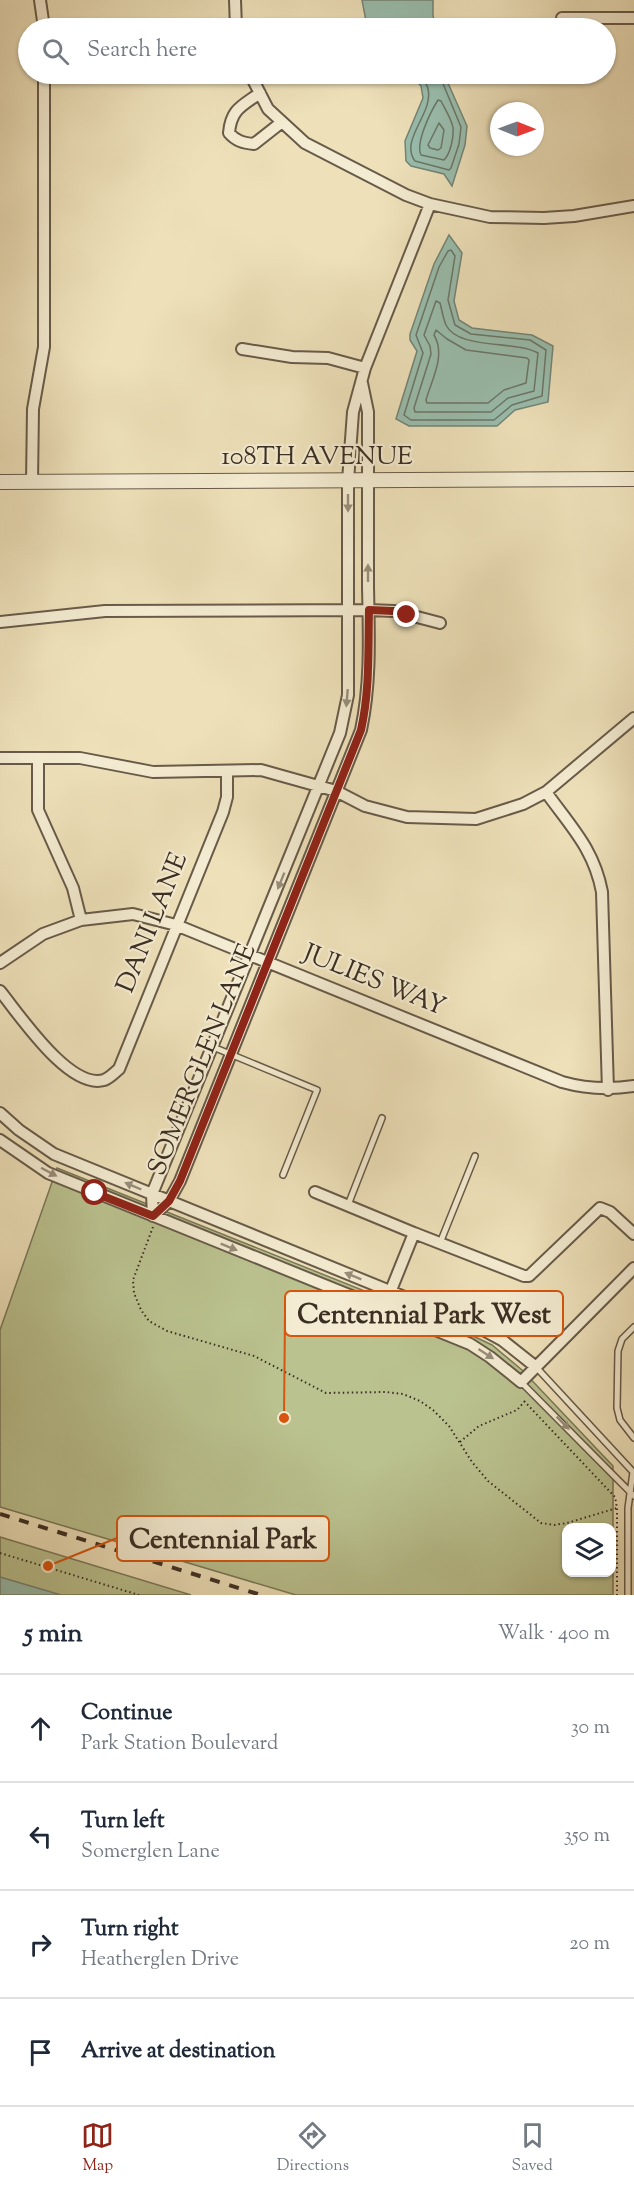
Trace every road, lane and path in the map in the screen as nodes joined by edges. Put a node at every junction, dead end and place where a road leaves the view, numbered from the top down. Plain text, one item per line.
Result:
1 (40, 0) edge
2 (235, 0) edge
3 (43, 18) edge
4 (236, 18) edge
5 (562, 18) dead end
6 (634, 18) edge
7 (44, 84) edge
8 (255, 84) edge
9 (260, 93) junction
10 (282, 122) junction
11 (430, 204) junction
12 (634, 206) edge
13 (242, 349) dead end
14 (365, 368) junction
15 (362, 384) junction
16 (634, 479) edge
17 (348, 481) junction
18 (368, 481) junction
19 (0, 482) edge
20 (32, 482) junction
21 (348, 610) junction
22 (369, 610) junction
23 (0, 622) edge
24 (440, 623) dead end
25 (634, 718) edge
26 (0, 758) edge
27 (38, 758) junction
28 (227, 772) junction
29 (319, 786) junction
30 (336, 791) junction
31 (546, 792) junction
32 (81, 920) junction
33 (176, 925) junction
34 (251, 955) junction
35 (269, 962) junction
36 (0, 963) edge
37 (0, 991) edge
38 (213, 1047) junction
39 (231, 1054) junction
40 (634, 1086) edge
41 (608, 1090) junction
42 (0, 1113) edge
43 (382, 1118) dead end
44 (0, 1140) edge
45 (475, 1156) dead end
46 (283, 1175) dead end
47 (315, 1192) dead end
48 (152, 1194) junction
49 (169, 1201) junction
50 (348, 1205) junction
51 (153, 1216) junction
52 (414, 1233) junction
53 (634, 1234) edge
54 (440, 1243) junction
55 (634, 1268) edge
56 (390, 1292) junction
57 (383, 1310) junction
58 (634, 1327) edge
59 (536, 1367) junction
60 (521, 1382) junction
61 (634, 1438) edge
62 (460, 1442) junction
63 (633, 1473) edge
64 (632, 1495) edge
65 (617, 1508) junction
66 (0, 1553) edge
67 (139, 1595) edge
68 (617, 1595) edge
69 (628, 1595) edge

1 - 3 street
2 - 4 street
5 - 6 street
7 - 20 street
8 - 9 street
9 - 10 street
9 - 10 street
10 - 11 street
11 - 12 street
11 - 14 street, SOMERGLEN LANE
13 - 14 street
14 - 15 street, SOMERGLEN LANE
15 - 17 street, SOMERGLEN LANE
15 - 18 street, SOMERGLEN LANE
16 - 18 street, 108TH AVENUE
17 - 18 street, 108TH AVENUE
17 - 20 street, 108TH AVENUE
17 -> 21 street, SOMERGLEN LANE
22 -> 18 street, SOMERGLEN LANE
19 - 20 street, 108TH AVENUE
21 - 22 street
21 - 23 street
21 -> 29 street, SOMERGLEN LANE
22 - 24 street
22 - 30 street, SOMERGLEN LANE
25 - 31 street
26 - 27 street
27 - 28 street
27 - 32 street
28 - 29 street
28 - 33 street, DANI LANE
29 - 30 street
29 -> 34 street, SOMERGLEN LANE
30 - 31 street
30 - 35 street, SOMERGLEN LANE
31 - 41 street
32 - 33 street, JULIES WAY
32 - 36 street, JULIES WAY
33 - 34 street, JULIES WAY
33 - 37 street, DANI LANE
34 - 35 street, JULIES WAY
34 - 38 street, SOMERGLEN LANE
35 - 39 street, SOMERGLEN LANE
35 - 41 street, JULIES WAY
38 - 39 lane
38 - 48 street, SOMERGLEN LANE
39 - 46 lane
39 - 49 street, SOMERGLEN LANE
40 - 41 street, JULIES WAY
48 -> 42 street
43 - 50 lane
44 -> 51 street
45 - 54 lane
47 - 50 street
48 - 49 street
48 - 51 street, SOMERGLEN LANE
49 - 51 street, SOMERGLEN LANE
56 -> 49 street
50 - 52 street
51 -> 57 street
51 - 62 path
52 - 54 street
52 - 56 street
53 - 54 street
55 - 59 street
56 - 57 street
56 - 59 street
57 -> 60 street
58 - 61 lane
59 - 60 street
59 - 63 lane
60 -> 64 lane
62 - 65 path
62 - 65 path
63 - 64 lane
64 - 69 lane
65 - 68 path
66 - 67 path

